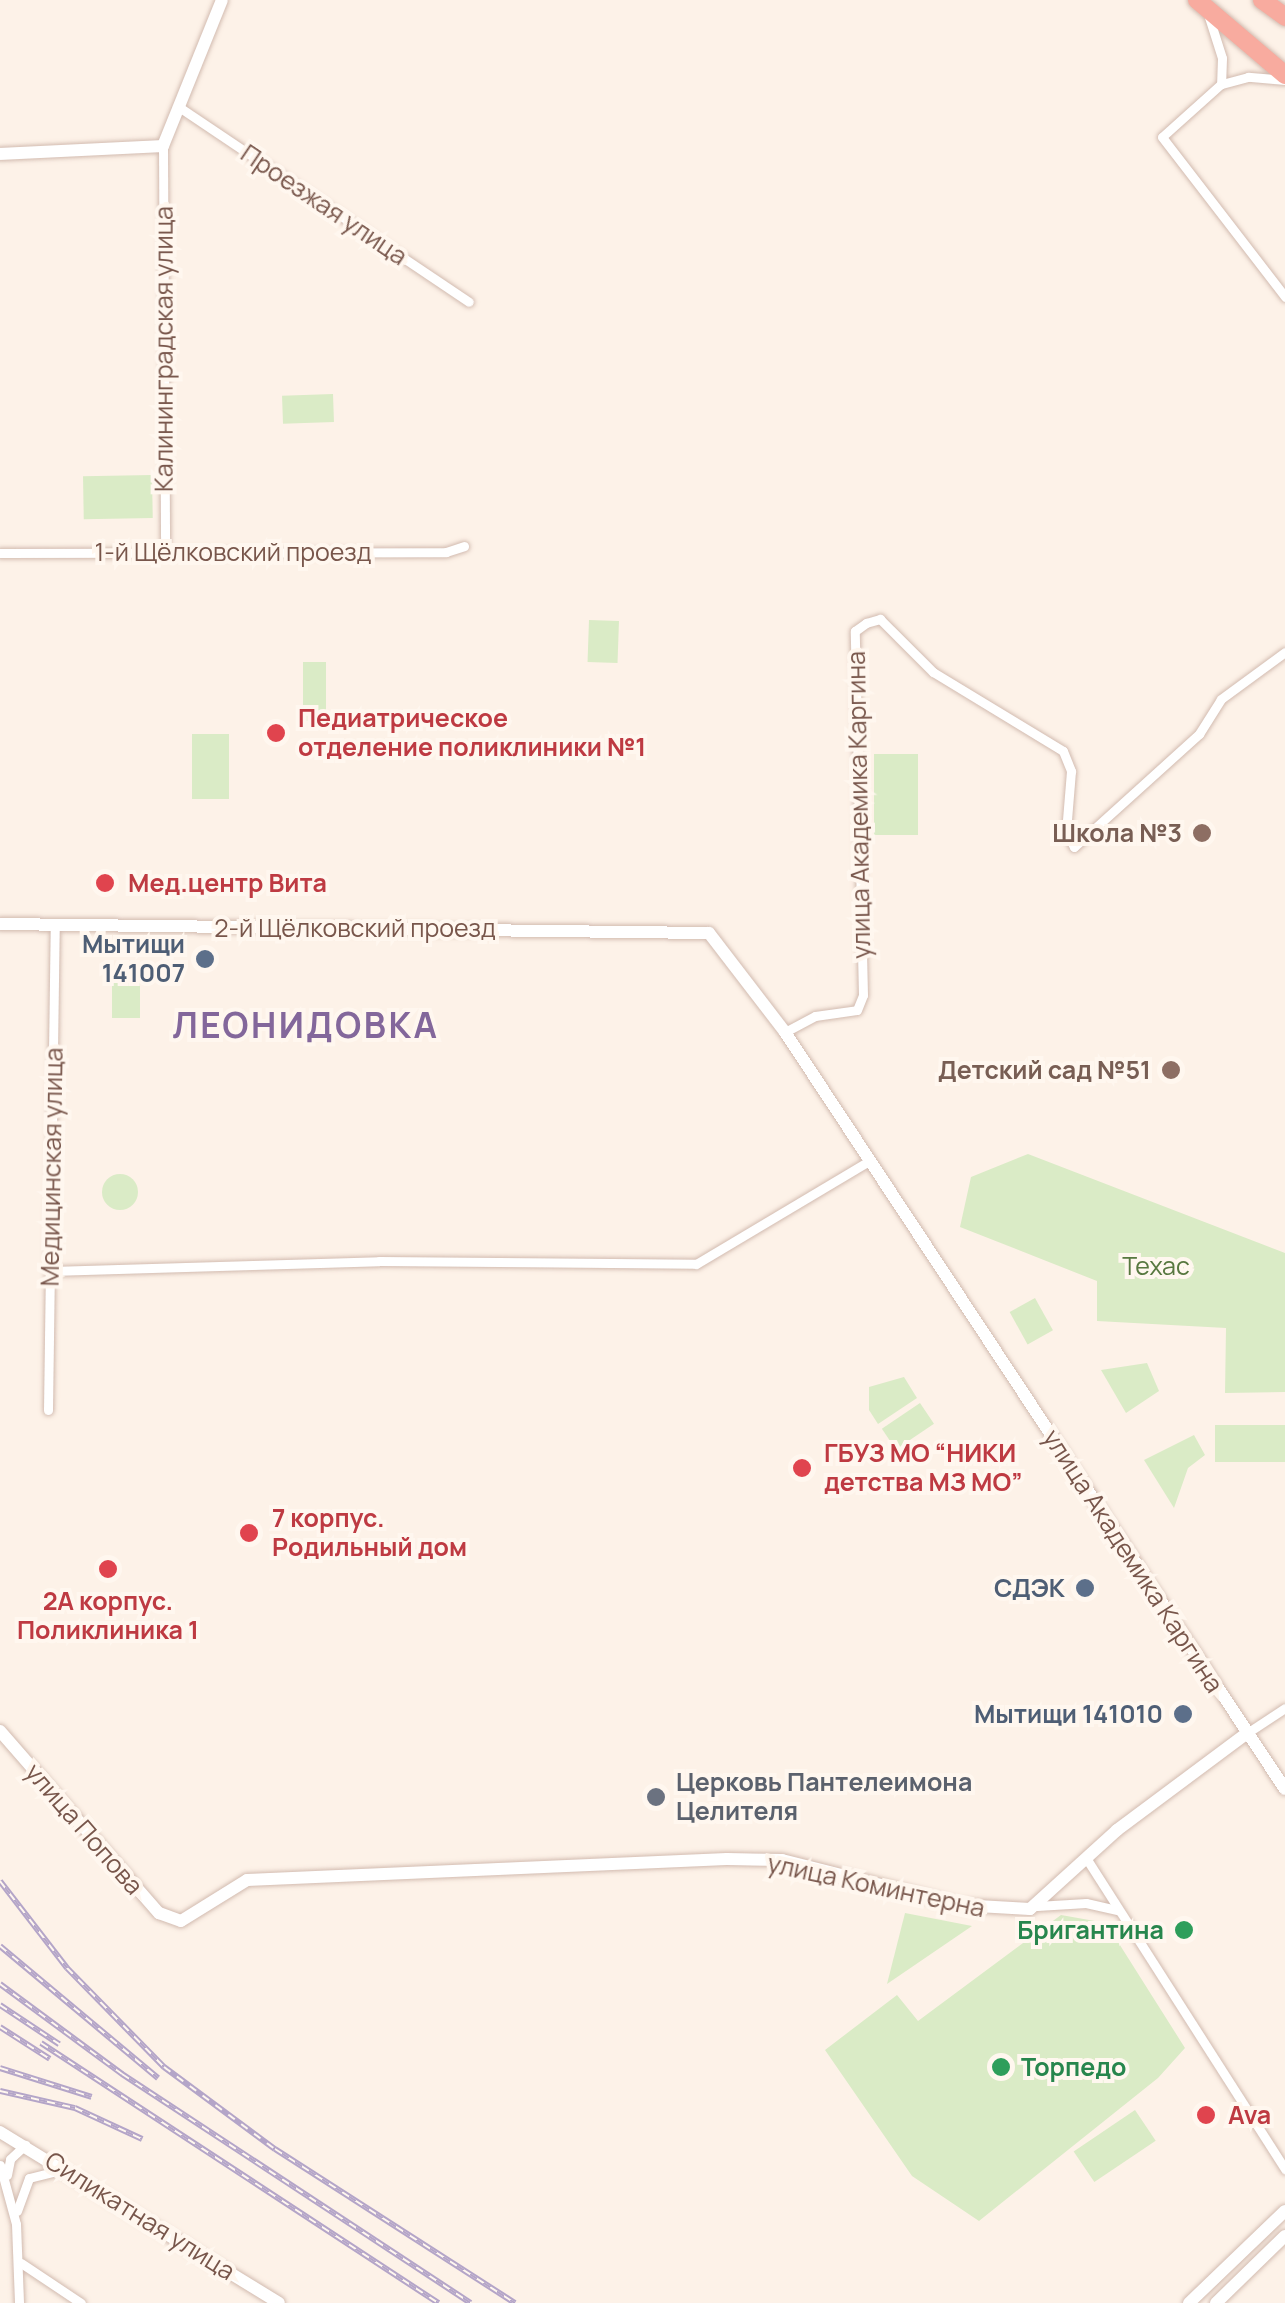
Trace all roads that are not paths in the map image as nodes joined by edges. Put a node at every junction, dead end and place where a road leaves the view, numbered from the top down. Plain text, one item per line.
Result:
1 (222, 0) edge
2 (1262, 0) edge
3 (1201, 3) edge
4 (1285, 17) edge
5 (1285, 78) edge
6 (1221, 84) junction
7 (179, 106) junction
8 (163, 146) junction
9 (0, 154) edge
10 (1285, 297) edge
11 (469, 302) dead end
12 (464, 546) dead end
13 (165, 552) junction
14 (0, 553) edge
15 (1285, 652) edge
16 (0, 924) edge
17 (55, 924) junction
18 (709, 933) joint
19 (785, 1032) junction
20 (868, 1162) junction
21 (51, 1271) junction
22 (48, 1410) dead end
23 (1285, 1708) edge
24 (0, 1731) edge
25 (1246, 1733) junction
26 (1285, 1789) edge
27 (1088, 1861) junction
28 (1037, 1906) junction
29 (1117, 1910) junction
30 (174, 1921) joint
31 (0, 2132) edge
32 (24, 2145) junction
33 (0, 2165) edge
34 (1285, 2169) edge
35 (67, 2170) junction
36 (7, 2182) junction
37 (1285, 2211) edge
38 (16, 2224) junction
39 (1285, 2236) edge
40 (22, 2263) junction
41 (19, 2303) edge
42 (81, 2303) edge
43 (279, 2303) edge
44 (1188, 2303) edge
45 (1216, 2303) edge

1 - 7 street
2 - 4 highway
3 - 5 highway
3 - 6 street
5 - 6 street
6 - 10 street
7 - 8 street
7 - 11 street, Проезжая улица
8 - 9 street
8 - 13 street, Калининградская улица
12 - 13 street, 1-й Щёлковский проезд
13 - 14 street, 1-й Щёлковский проезд
15 - 19 street, улица Академика Каргина
16 - 17 street, 2-й Щёлковский проезд
17 - 18 street, 2-й Щёлковский проезд
17 - 21 street, Медицинская улица
18 - 19 street, улица Академика Каргина
19 - 20 street, улица Академика Каргина
20 - 21 street
20 - 25 street, улица Академика Каргина
21 - 22 street, Медицинская улица
23 - 25 street
24 - 30 street, улица Попова
25 - 26 street, улица Академика Каргина
25 - 27 street
27 - 28 street
27 - 29 street
28 - 29 street
28 - 30 street, улица Коминтерна
29 - 34 street
31 - 32 street, Силикатная улица
32 - 35 street, Силикатная улица
32 - 36 street
33 - 36 street
35 - 38 street
35 - 43 street, Силикатная улица
36 - 38 street
37 - 44 street
38 - 40 street
39 - 45 street
40 - 41 street
40 - 42 street

